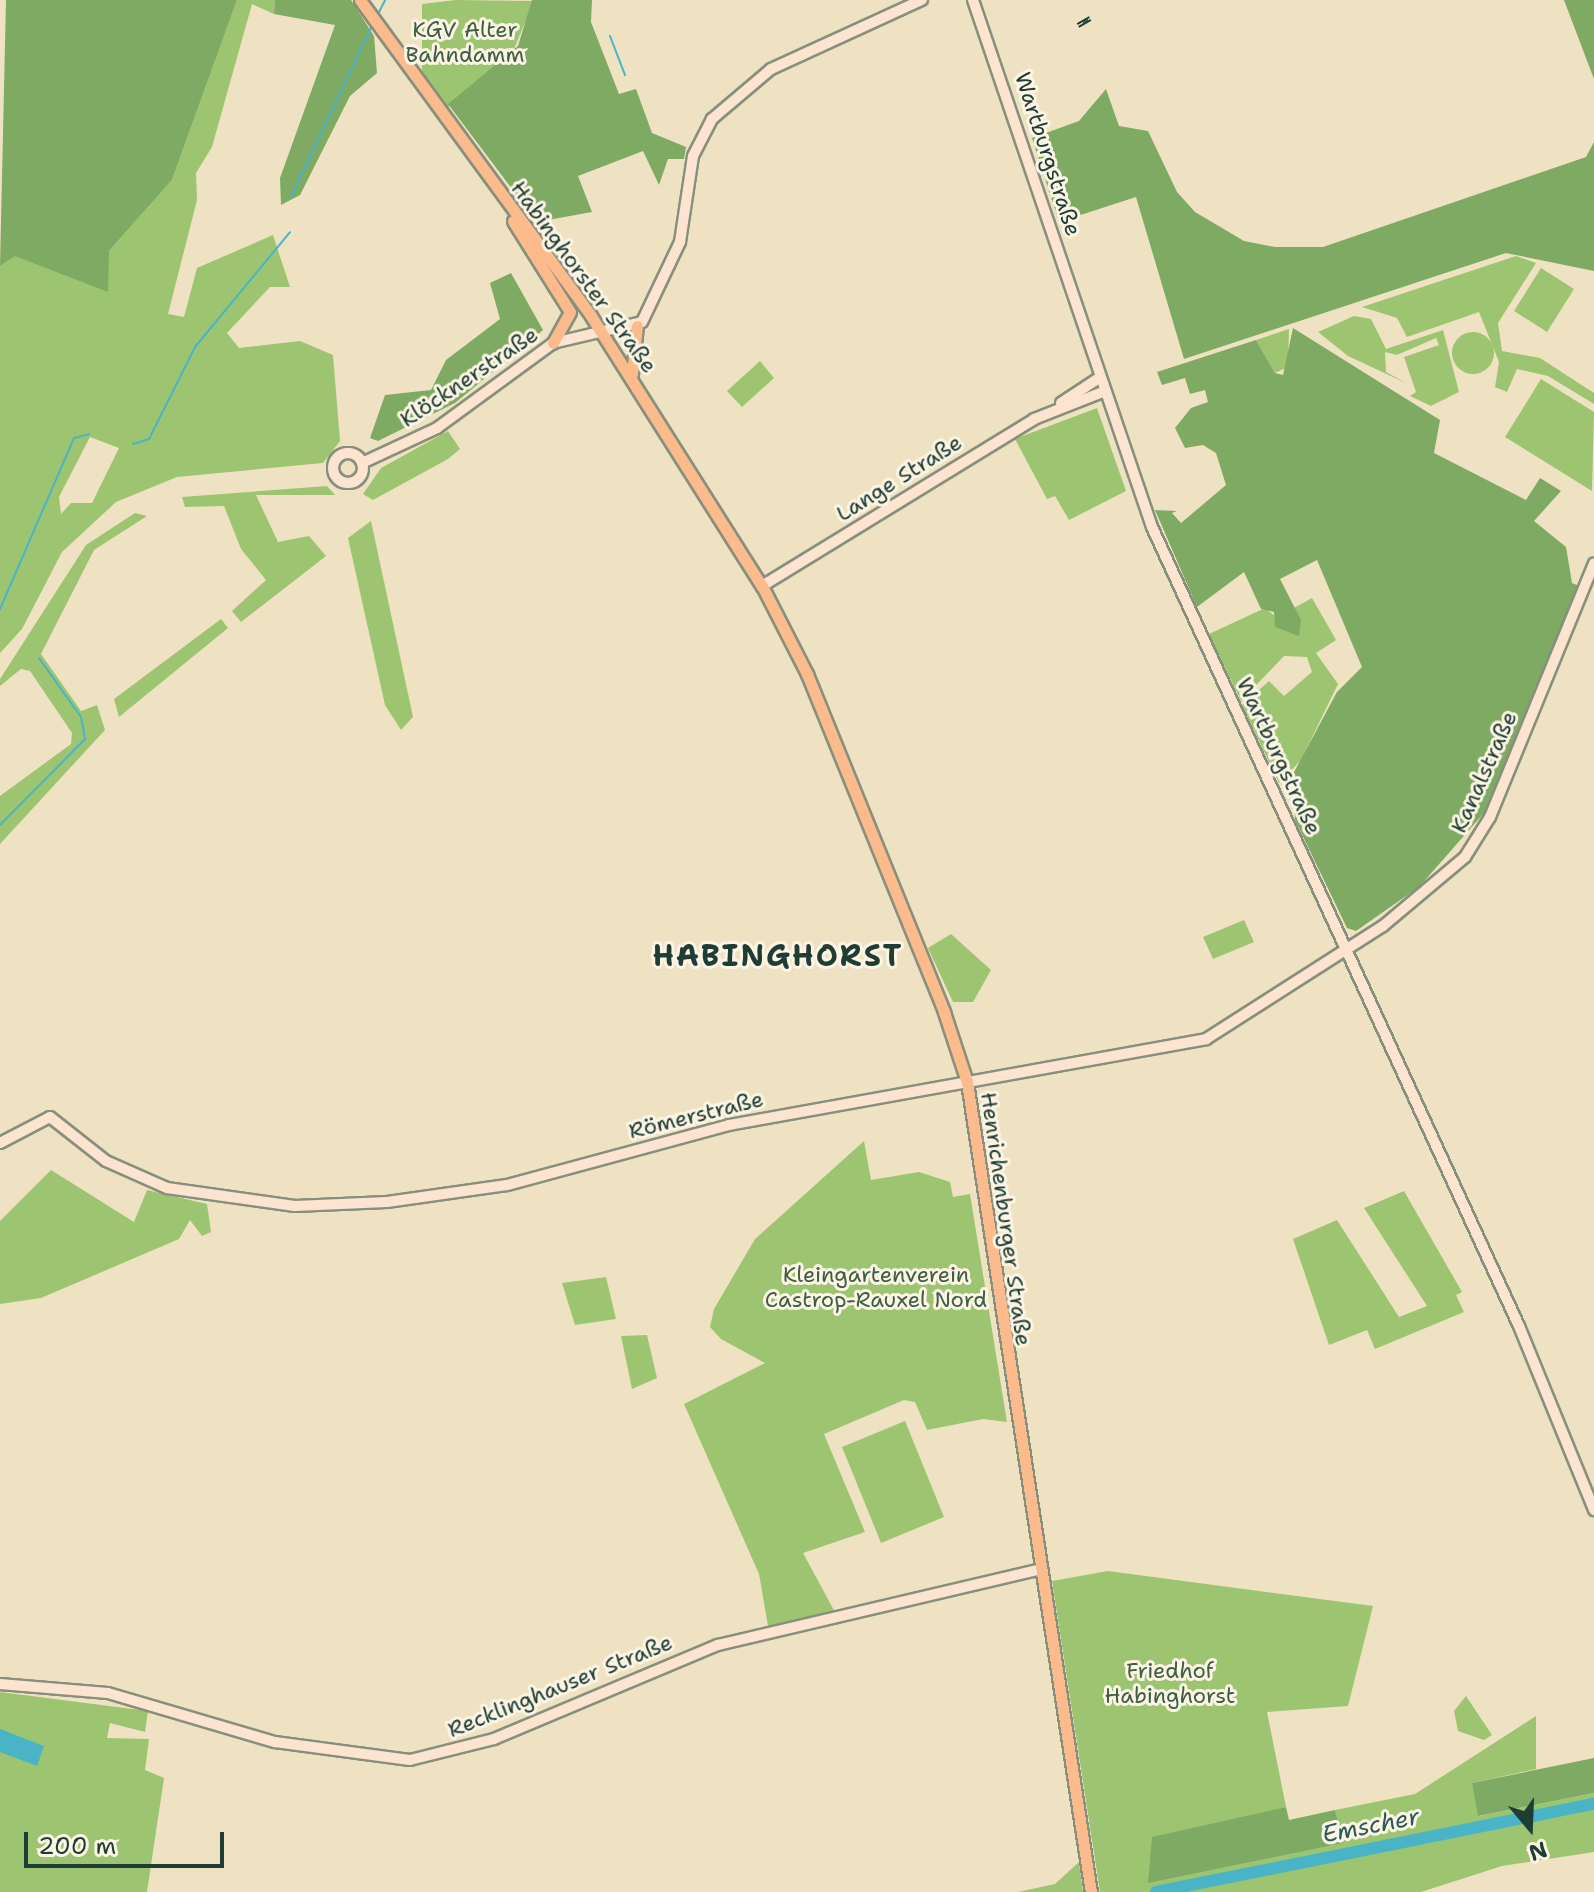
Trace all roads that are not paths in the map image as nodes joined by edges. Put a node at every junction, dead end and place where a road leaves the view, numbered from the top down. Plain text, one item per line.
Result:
1 (360, 0) edge
2 (922, 0) edge
3 (973, 0) edge
4 (493, 185) junction
5 (637, 326) junction
6 (602, 333) junction
7 (553, 343) junction
8 (1099, 378) junction
9 (632, 379) junction
10 (1103, 392) junction
11 (1058, 407) junction
12 (362, 463) dead end
13 (1594, 564) edge
14 (762, 586) junction
15 (1348, 950) junction
16 (967, 1082) junction
17 (0, 1143) edge
18 (1594, 1510) edge
19 (1038, 1570) junction
20 (0, 1684) edge
21 (1091, 1892) edge

1 - 4 main road, Habinghorster Straße
2 - 5 main road
3 - 8 main road, Wartburgstraße
4 - 6 main road, Habinghorster Straße
4 - 7 main road
5 - 6 main road, Klöcknerstraße
5 - 9 main road
6 - 7 main road, Klöcknerstraße
6 - 9 main road, Habinghorster Straße
7 - 12 main road, Klöcknerstraße
8 - 10 main road, Wartburgstraße
8 - 11 main road, Lange Straße
9 - 14 main road, Habinghorster Straße
10 - 11 main road, Lange Straße
10 - 15 main road, Wartburgstraße
11 - 14 main road, Lange Straße
13 - 15 main road, Kanalstraße
14 - 16 main road, Henrichenburger Straße
15 - 16 main road, Römerstraße
15 - 18 main road, Wartburgstraße
16 - 17 main road, Römerstraße
16 - 19 main road, Henrichenburger Straße
19 - 20 main road, Recklinghauser Straße
19 - 21 main road, Henrichenburger Straße

